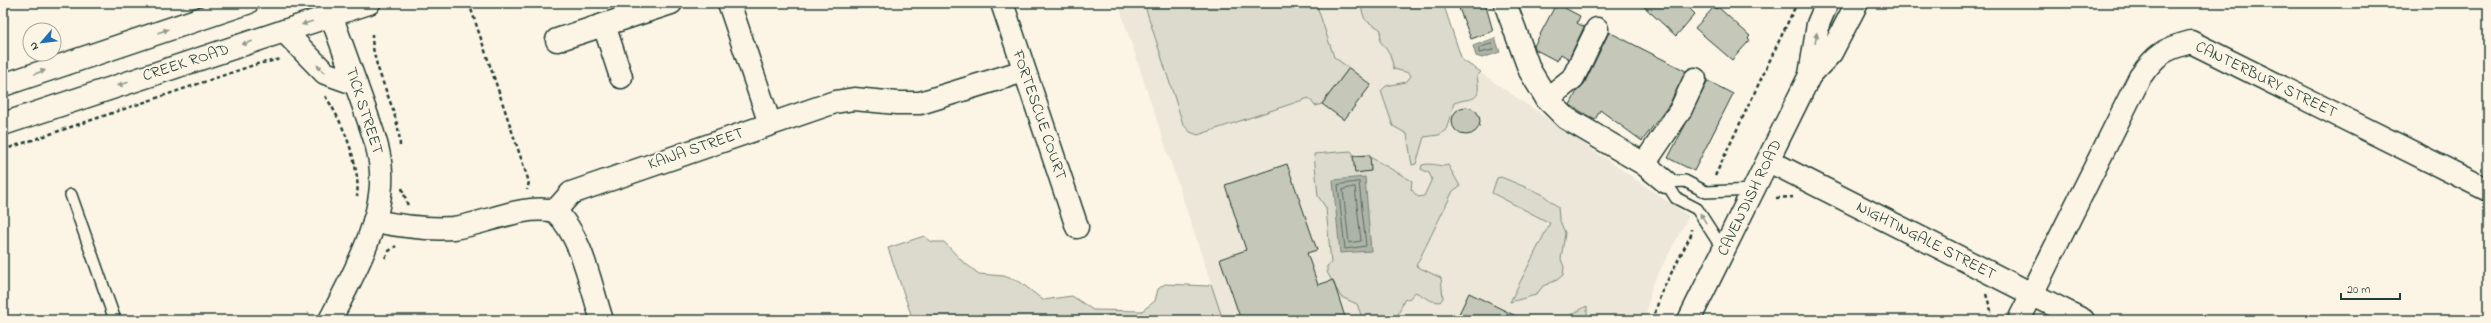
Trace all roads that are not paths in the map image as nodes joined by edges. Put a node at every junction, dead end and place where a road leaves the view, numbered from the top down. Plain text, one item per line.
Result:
1 (247, 3) edge
2 (369, 3) edge
3 (671, 3) edge
4 (729, 3) edge
5 (1002, 3) edge
6 (1505, 3) edge
7 (1827, 3) edge
8 (1857, 3) edge
9 (331, 15) junction
10 (604, 25) junction
11 (1597, 30) dead end
12 (284, 31) junction
13 (557, 40) dead end
14 (1024, 71) junction
15 (1810, 75) junction
16 (621, 77) dead end
17 (1695, 79) dead end
18 (356, 84) junction
19 (3, 85) edge
20 (1548, 99) junction
21 (3, 124) edge
22 (770, 124) junction
23 (1769, 161) junction
24 (1644, 164) junction
25 (1666, 182) junction
26 (1754, 190) junction
27 (2488, 190) edge
28 (71, 195) dead end
29 (555, 211) junction
30 (374, 221) junction
31 (1077, 227) dead end
32 (1724, 251) junction
33 (2032, 295) junction
34 (115, 320) edge
35 (330, 320) edge
36 (602, 320) edge
37 (1689, 320) edge
38 (2019, 320) edge
39 (2083, 320) edge

19 -> 1 street
2 - 9 street, CREEK ROAD
3 - 10 street
4 - 22 street
5 - 14 street, FORTESCUE COURT
6 - 20 street
15 -> 7 street, CAVENDISH ROAD
8 - 15 street, CAVENDISH ROAD
9 -> 12 street, CREEK ROAD
9 - 18 street, TICK STREET
10 - 13 street
10 - 16 street
11 - 20 street
18 -> 12 street
12 -> 21 street, CREEK ROAD
14 - 22 street, KAIJA STREET
14 - 31 street, FORTESCUE COURT
15 - 23 street, CAVENDISH ROAD
17 - 24 street
18 - 30 street, TICK STREET
20 - 24 street
22 - 29 street, KAIJA STREET
23 - 26 street, CAVENDISH ROAD
23 - 33 street, NIGHTINGALE STREET
24 - 25 street
25 - 26 lane
32 -> 25 lane
26 - 32 street, CAVENDISH ROAD
27 - 33 street, CANTERBURY STREET
28 - 34 lane
29 - 30 street
29 - 36 street
30 - 35 street, TICK STREET
32 - 37 street, CAVENDISH ROAD
33 - 38 street, CANTERBURY STREET
33 - 39 street, NIGHTINGALE STREET

